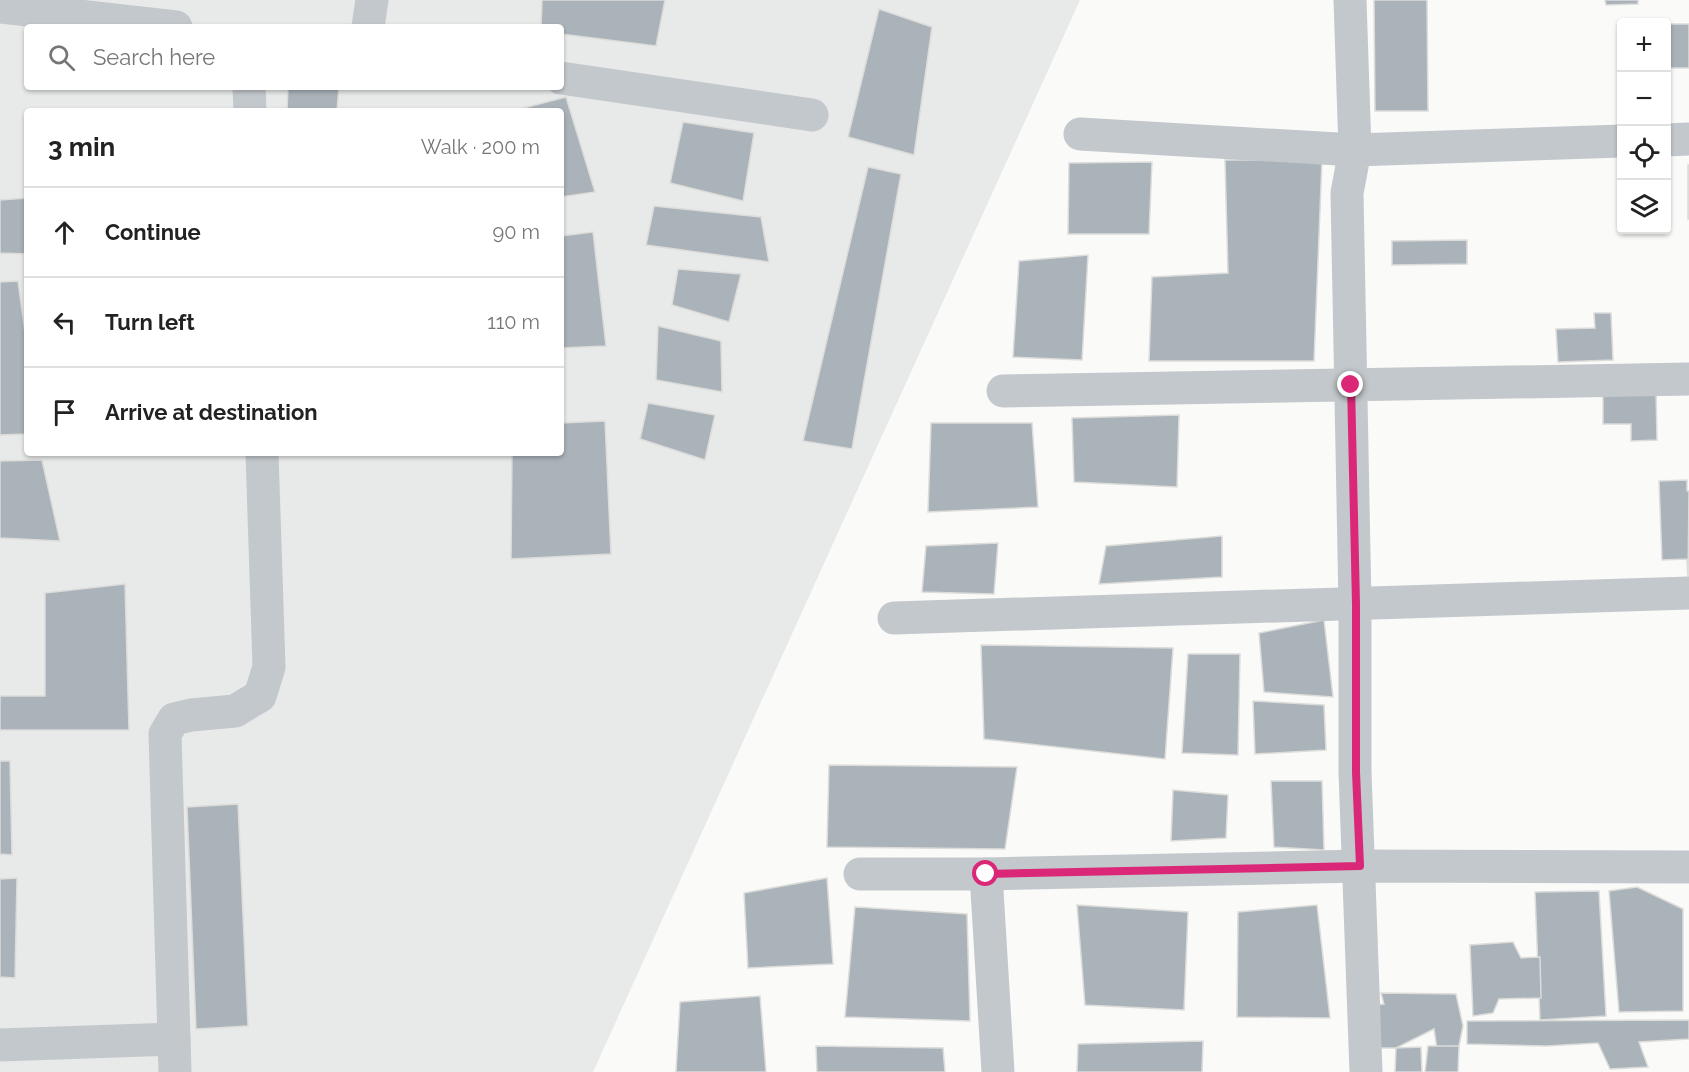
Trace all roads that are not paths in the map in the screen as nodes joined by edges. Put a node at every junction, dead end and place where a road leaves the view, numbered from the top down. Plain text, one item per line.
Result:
1 (372, 0) edge
2 (1350, 0) edge
3 (0, 7) edge
4 (150, 24) edge
5 (368, 24) edge
6 (564, 78) edge
7 (249, 90) edge
8 (250, 108) edge
9 (812, 115) dead end
10 (1080, 134) dead end
11 (1689, 139) edge
12 (1671, 140) edge
13 (1617, 141) edge
14 (1356, 150) junction
15 (1689, 379) edge
16 (1351, 385) junction
17 (1003, 391) dead end
18 (262, 456) edge
19 (1689, 593) edge
20 (1356, 604) junction
21 (894, 618) dead end
22 (1360, 866) junction
23 (1689, 867) edge
24 (861, 874) dead end
25 (986, 874) junction
26 (174, 1039) junction
27 (0, 1045) edge
28 (175, 1072) edge
29 (998, 1072) edge
30 (1366, 1072) edge

1 - 5 street
2 - 14 street
3 - 4 street
6 - 9 street
7 - 8 street
10 - 14 street
11 - 12 street
13 - 14 street
14 - 16 street
15 - 16 street
16 - 17 street
16 - 20 street
18 - 26 street
19 - 20 street
20 - 21 street
20 - 22 street
22 - 23 street
22 - 25 street
22 - 30 street
24 - 25 street
25 - 29 street
26 - 27 street
26 - 28 street

